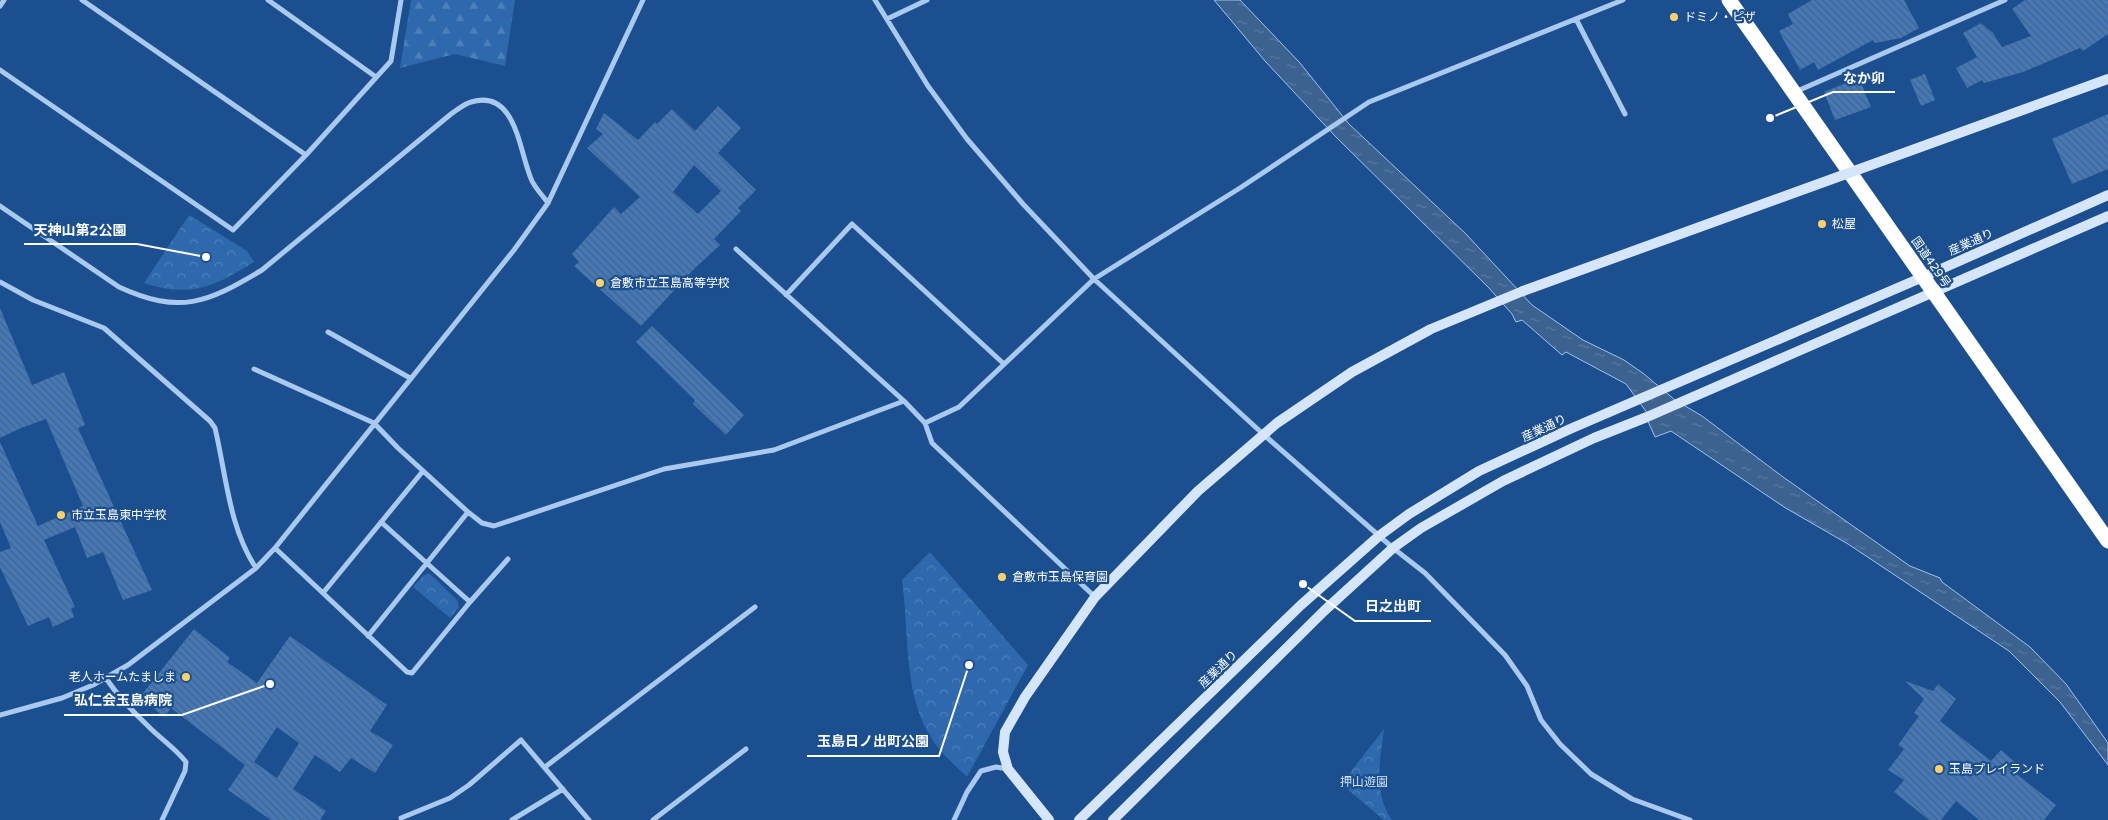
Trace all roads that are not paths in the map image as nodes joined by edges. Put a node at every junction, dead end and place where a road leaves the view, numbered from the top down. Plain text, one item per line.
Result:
1 (4, 0) edge
2 (82, 0) edge
3 (268, 0) edge
4 (401, 0) edge
5 (643, 0) edge
6 (885, 0) edge
7 (927, 0) edge
8 (1623, 0) edge
9 (1729, 0) edge
10 (2005, 0) edge
11 (876, 2) edge
12 (0, 6) edge
13 (887, 19) junction
14 (1576, 19) junction
15 (0, 70) edge
16 (376, 77) junction
17 (2108, 78) edge
18 (1793, 93) junction
19 (1625, 114) dead end
20 (306, 155) junction
21 (2108, 195) edge
22 (548, 203) junction
23 (0, 206) edge
24 (2108, 216) edge
25 (736, 250) dead end
26 (1923, 277) junction
27 (1094, 279) junction
28 (0, 282) edge
29 (1934, 293) junction
30 (786, 295) junction
31 (328, 332) dead end
32 (1004, 364) junction
33 (254, 369) dead end
34 (410, 378) junction
35 (904, 401) junction
36 (374, 423) junction
37 (925, 423) junction
38 (1263, 434) junction
39 (423, 471) junction
40 (468, 512) junction
41 (381, 522) junction
42 (1379, 536) junction
43 (2108, 541) edge
44 (275, 548) junction
45 (1392, 548) junction
46 (508, 559) dead end
47 (427, 563) junction
48 (256, 568) junction
49 (323, 593) junction
50 (1096, 597) junction
51 (470, 602) junction
52 (755, 607) dead end
53 (368, 636) junction
54 (105, 678) junction
55 (0, 715) edge
56 (746, 749) dead end
57 (545, 767) junction
58 (1008, 770) junction
59 (563, 789) junction
60 (401, 818) dead end
61 (162, 820) edge
62 (512, 820) edge
63 (589, 820) edge
64 (653, 820) edge
65 (954, 820) edge
66 (1048, 820) edge
67 (1079, 820) edge
68 (1113, 820) edge
69 (1690, 820) edge

1 - 12 street
2 - 20 street
3 - 16 street
4 - 16 street
5 - 22 street
6 - 11 street
7 - 13 street
8 - 14 street
9 - 18 highway, 国道429号
10 - 18 street
11 - 13 street
13 - 27 street
14 - 19 street
14 - 27 street
15 - 20 street
16 - 20 street
17 - 38 street, bridge
18 - 26 highway, 国道429号
21 - 26 street, 産業通り
22 - 23 street
22 - 34 street
24 - 29 street
25 - 30 street
26 - 29 highway, 国道429号
26 - 42 street, 産業通り
27 - 32 street
27 - 38 street
28 - 48 street
29 - 43 highway, 国道429号
29 - 45 street
30 - 32 street
30 - 35 street
31 - 34 street
32 - 37 street
33 - 36 street
34 - 36 street
35 - 37 street
35 - 40 street
36 - 39 street
36 - 44 street
37 - 50 street
38 - 42 street
38 - 50 street
39 - 40 street
39 - 41 street
40 - 47 street
41 - 47 street
41 - 49 street
42 - 45 street
42 - 67 street, 産業通り
44 - 48 street
44 - 49 street
45 - 68 street
45 - 69 street
46 - 51 street
47 - 51 street
47 - 53 street
48 - 54 street
49 - 53 street
50 - 58 street
51 - 53 street
52 - 57 street
54 - 55 street
54 - 61 street
56 - 64 street
57 - 59 street
57 - 60 street
58 - 65 street
58 - 66 street
59 - 62 street
59 - 63 street

